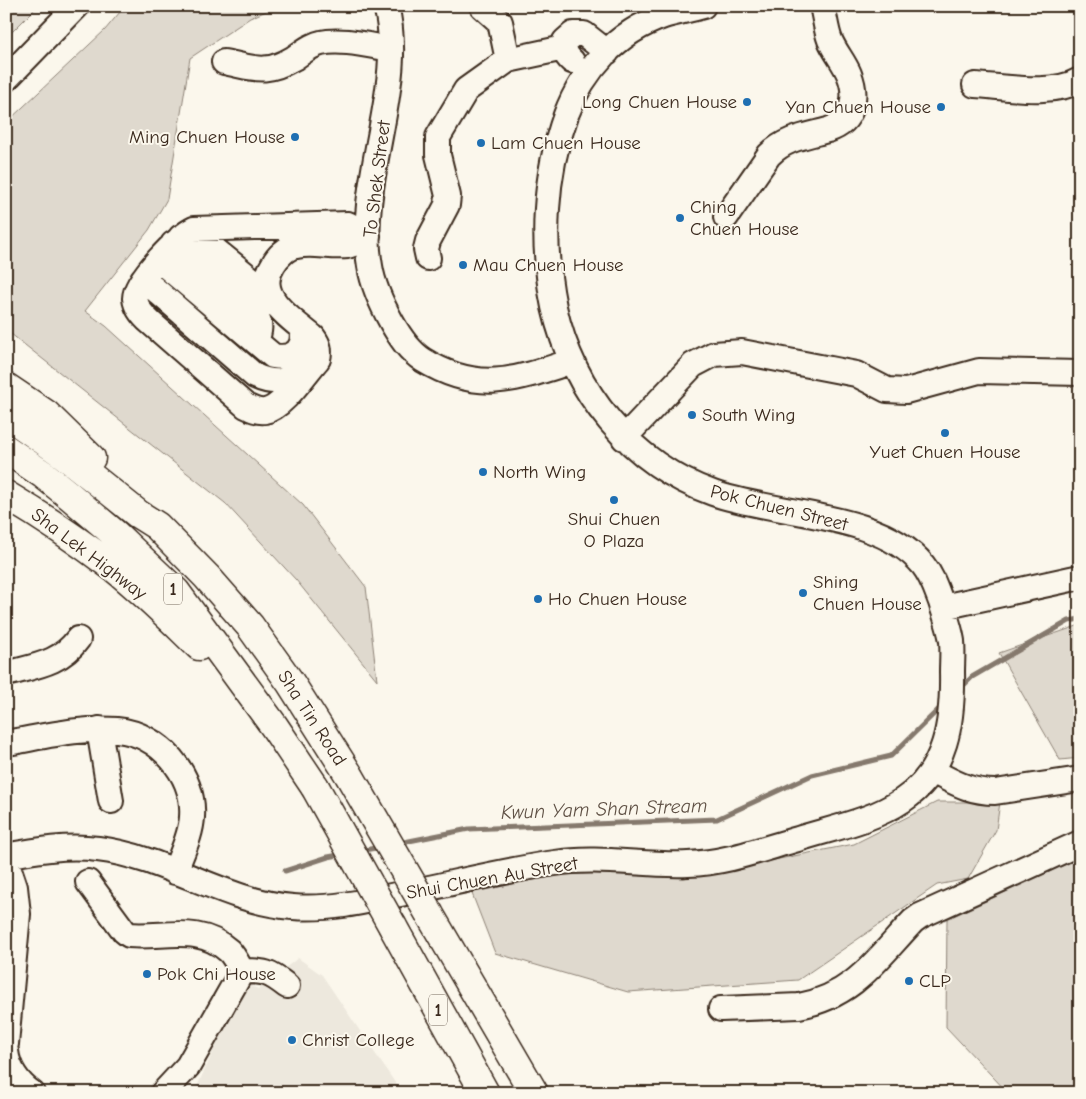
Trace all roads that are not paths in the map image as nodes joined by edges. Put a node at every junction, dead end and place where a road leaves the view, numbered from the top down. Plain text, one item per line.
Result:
1 (77, 6) edge
2 (386, 6) edge
3 (482, 6) edge
4 (703, 6) edge
5 (822, 6) edge
6 (564, 48) junction
7 (607, 52) junction
8 (391, 56) junction
9 (508, 60) junction
10 (224, 62) dead end
11 (587, 73) junction
12 (6, 79) edge
13 (1080, 80) edge
14 (975, 85) dead end
15 (726, 216) dead end
16 (249, 226) junction
17 (368, 236) junction
18 (295, 246) junction
19 (171, 247) junction
20 (428, 258) dead end
21 (143, 279) junction
22 (267, 292) junction
23 (302, 328) junction
24 (572, 360) junction
25 (311, 368) junction
26 (1080, 373) edge
27 (6, 387) edge
28 (6, 414) edge
29 (624, 438) junction
30 (6, 449) edge
31 (6, 495) edge
32 (157, 526) junction
33 (1080, 577) edge
34 (943, 607) junction
35 (78, 639) dead end
36 (6, 674) edge
37 (256, 701) junction
38 (99, 729) junction
39 (6, 743) edge
40 (932, 771) junction
41 (1080, 779) edge
42 (111, 801) dead end
43 (1080, 843) edge
44 (6, 858) edge
45 (175, 872) junction
46 (88, 882) dead end
47 (242, 970) junction
48 (286, 986) dead end
49 (721, 1009) dead end
50 (6, 1044) edge
51 (6, 1051) edge
52 (32, 1093) edge
53 (163, 1093) edge
54 (485, 1093) edge
55 (534, 1093) edge

1 - 12 street
2 - 8 street, To Shek Street
3 - 9 street
4 - 7 street, Pok Chuen Street
5 - 15 street
6 - 7 street
6 - 9 street
6 - 11 street
7 - 11 street, Pok Chuen Street
8 - 10 street
8 - 17 street, To Shek Street
9 - 20 street
11 - 24 street, Pok Chuen Street
13 - 14 street
16 - 17 street
16 - 18 street
16 - 19 street
17 - 18 street
17 - 24 street, To Shek Street
18 - 22 street
19 - 21 street
19 - 22 street
19 - 23 street
21 - 25 street
21 - 25 street
22 - 23 street
23 - 25 street
24 - 29 street, Pok Chuen Street
26 - 29 street
27 - 32 highway
28 - 32 highway, Sha Tin Road / 1
29 - 34 street, Pok Chuen Street
30 - 37 highway, Sha Tin Road / 1
31 - 37 highway, Sha Lek Highway
32 - 55 highway, Sha Tin Road / 1, bridge
33 - 34 street
34 - 40 street, Pok Chuen Street
35 - 36 street
37 - 54 highway, Sha Tin Road / 1, bridge
38 - 39 street
38 - 42 street
38 - 45 street
40 - 41 street
40 - 45 street, Shui Chuen Au Street
43 - 49 street
44 - 45 street, Shui Chuen Au Street
44 - 50 street
46 - 47 street
47 - 48 street
47 - 53 street
51 - 52 street

